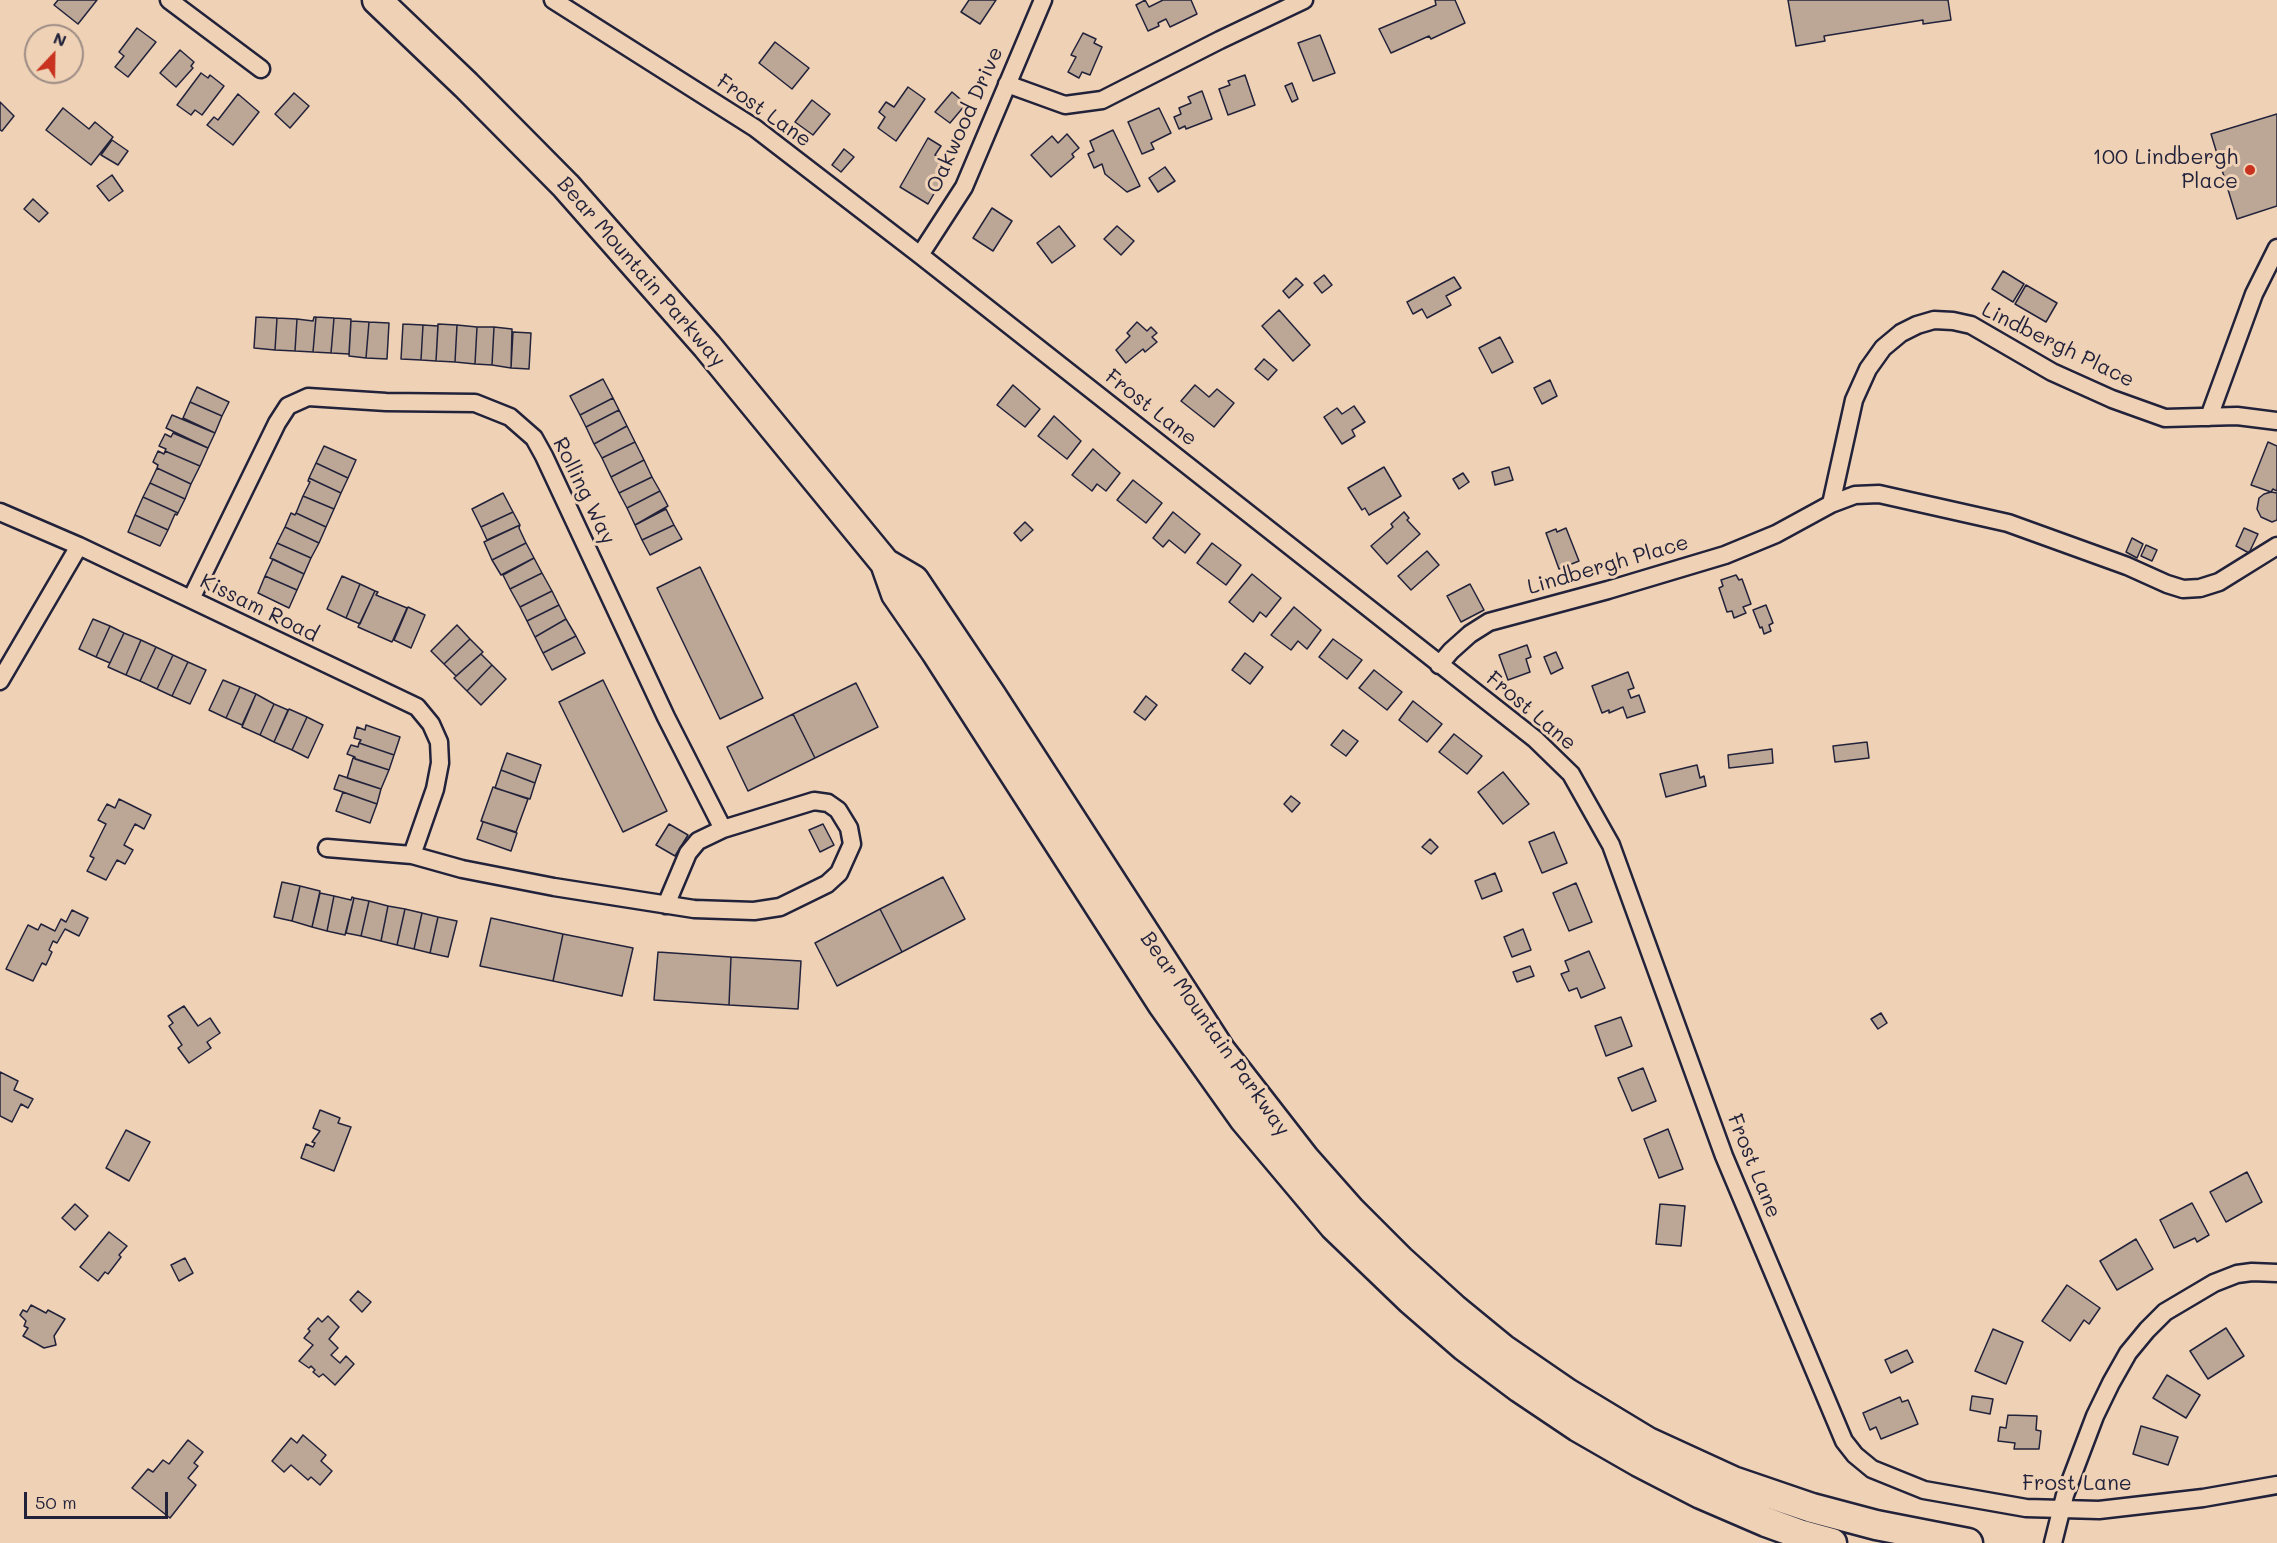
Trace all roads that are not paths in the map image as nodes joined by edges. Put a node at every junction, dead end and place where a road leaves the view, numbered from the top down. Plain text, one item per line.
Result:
1 (169, 0) edge
2 (377, 0) edge
3 (553, 0) edge
4 (1043, 0) edge
5 (1304, 0) edge
6 (261, 69) dead end
7 (1007, 84) junction
8 (2277, 248) edge
9 (920, 255) junction
10 (2209, 417) junction
11 (2277, 421) edge
12 (1831, 504) junction
13 (0, 513) edge
14 (80, 546) junction
15 (2277, 546) edge
16 (885, 563) junction
17 (190, 599) junction
18 (1439, 665) junction
19 (0, 681) edge
20 (723, 829) junction
21 (327, 848) dead end
22 (412, 855) junction
23 (666, 905) junction
24 (2277, 1273) edge
25 (2277, 1485) edge
26 (2061, 1509) junction
27 (1832, 1543) edge
28 (1968, 1543) edge
29 (2053, 1543) edge

1 - 6 street
2 - 16 highway, Bear Mountain Parkway
3 - 9 street, Frost Lane
4 - 7 street, Oakwood Drive
5 - 7 street
7 - 9 street, Oakwood Drive
8 - 10 street
9 - 18 street, Frost Lane
10 - 11 street, Lindbergh Place
10 - 12 street, Lindbergh Place
12 - 15 street, Lindbergh Place
12 - 18 street, Lindbergh Place
13 - 14 street, Kissam Road
14 - 17 street, Kissam Road
14 - 19 street
16 - 27 highway, Bear Mountain Parkway
16 - 28 highway, Bear Mountain Parkway
17 - 20 street, Rolling Way
17 - 22 street, Kissam Road
18 - 26 street, Frost Lane
20 - 23 street
20 - 23 street
21 - 22 street
22 - 23 street
24 - 26 street
25 - 26 street, Frost Lane
26 - 29 street

